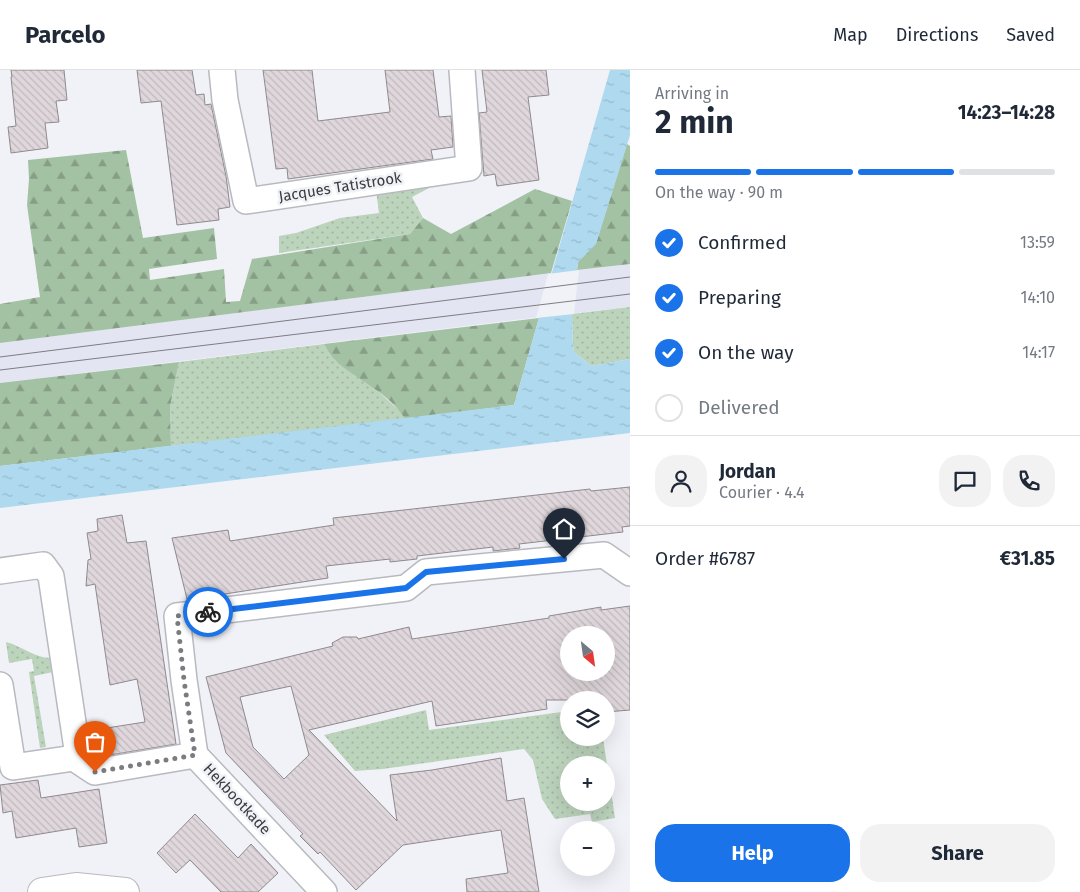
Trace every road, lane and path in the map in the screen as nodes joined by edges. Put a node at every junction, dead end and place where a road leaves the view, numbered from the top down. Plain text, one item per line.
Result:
1 (222, 70) edge
2 (462, 70) edge
3 (0, 571) edge
4 (630, 573) edge
5 (0, 685) edge
6 (195, 755) junction
7 (74, 758) junction
8 (42, 892) edge
9 (124, 892) edge
10 (324, 892) edge

1 - 2 street, Jacques Tatistrook
3 - 7 street
4 - 6 street
5 - 7 street
6 - 7 street, Hekbootkade
6 - 10 street, Hekbootkade
8 - 9 street

